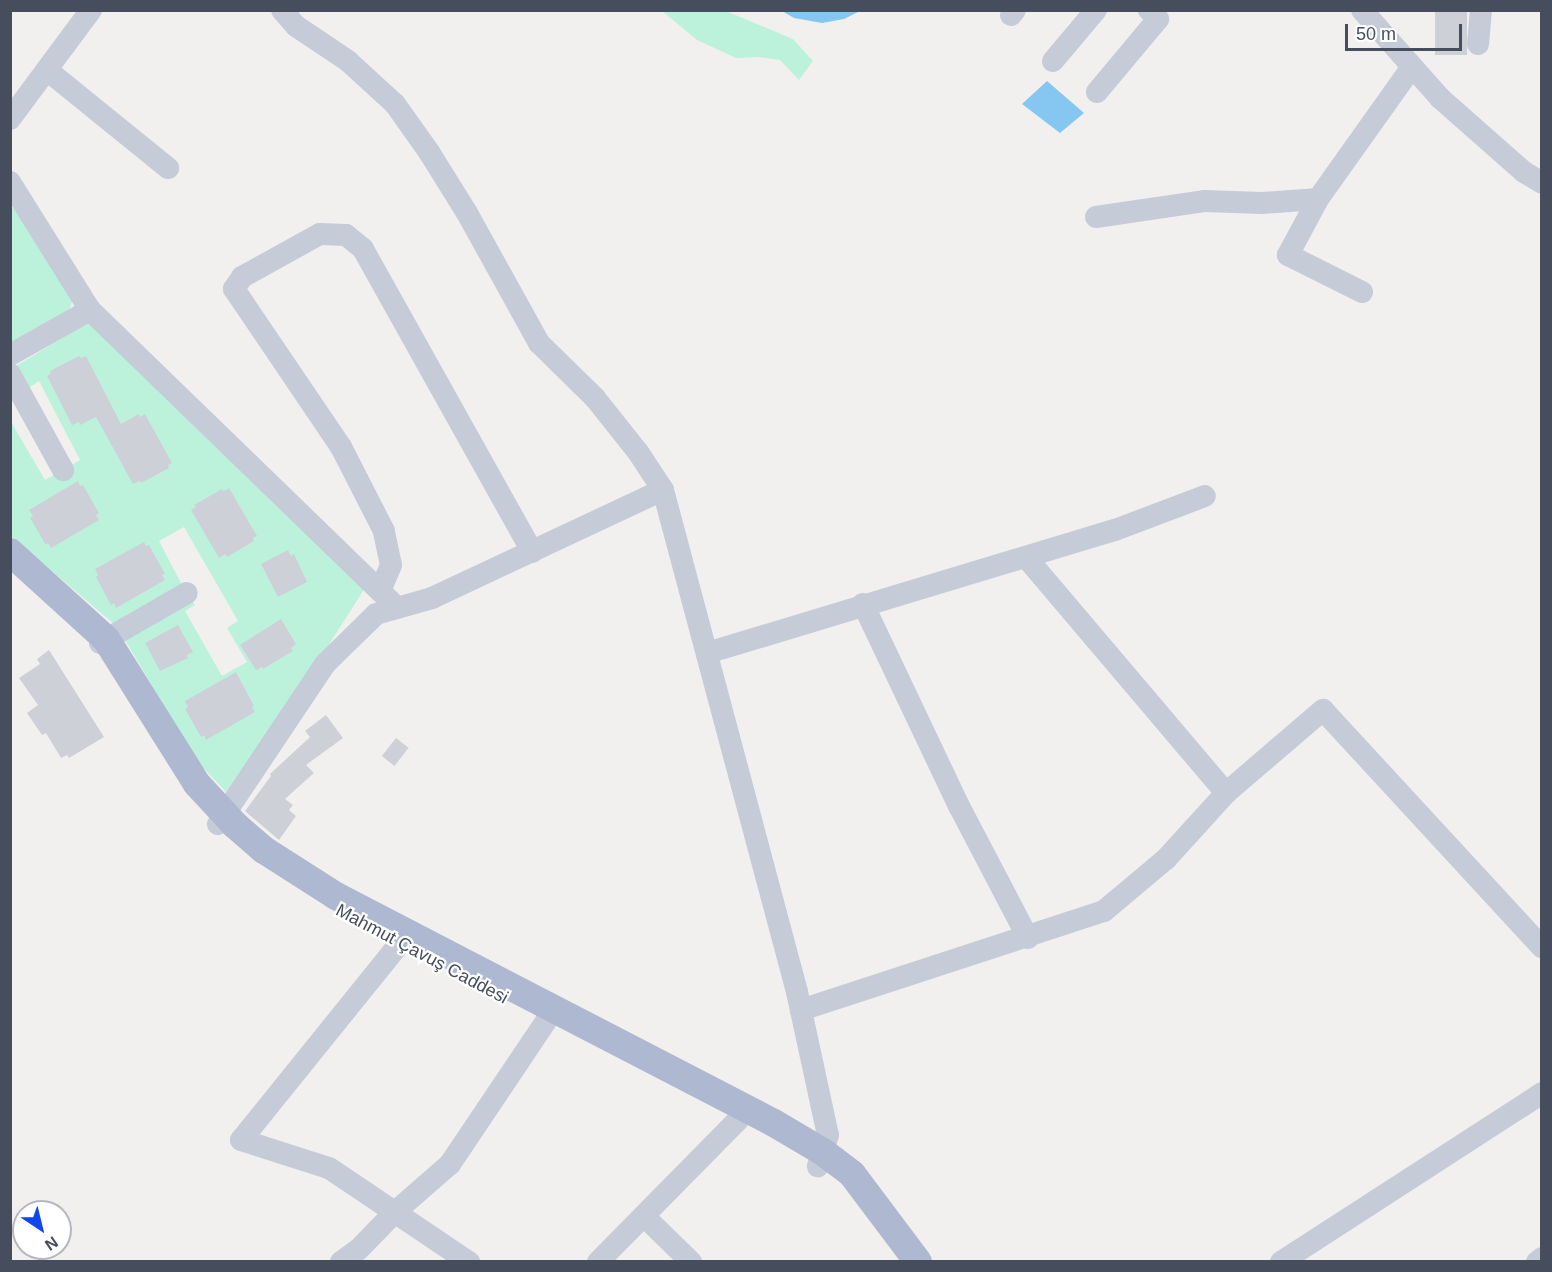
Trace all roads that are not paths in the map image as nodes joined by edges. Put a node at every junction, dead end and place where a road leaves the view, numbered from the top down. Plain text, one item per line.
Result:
1 (91, 10) edge
2 (282, 10) edge
3 (1096, 10) edge
4 (1149, 10) edge
5 (1362, 10) edge
6 (1481, 10) edge
7 (1478, 44) dead end
8 (1053, 61) dead end
9 (1411, 68) junction
10 (47, 70) junction
11 (1097, 92) dead end
12 (10, 119) edge
13 (168, 168) dead end
14 (10, 182) edge
15 (1542, 183) edge
16 (1318, 199) junction
17 (1096, 217) dead end
18 (1362, 292) dead end
19 (90, 310) junction
20 (10, 355) edge
21 (10, 374) edge
22 (63, 470) dead end
23 (663, 490) junction
24 (1205, 496) dead end
25 (10, 552) edge
26 (532, 552) junction
27 (1027, 558) junction
28 (10, 564) edge
29 (380, 591) junction
30 (187, 592) dead end
31 (863, 604) junction
32 (397, 608) junction
33 (103, 641) junction
34 (707, 653) junction
35 (1226, 793) junction
36 (226, 812) junction
37 (1028, 938) junction
38 (400, 942) junction
39 (1542, 947) edge
40 (801, 1010) junction
41 (546, 1021) junction
42 (1542, 1093) edge
43 (738, 1120) junction
44 (821, 1159) junction
45 (395, 1212) junction
46 (644, 1215) junction
47 (1542, 1258) edge
48 (341, 1262) edge
49 (469, 1262) edge
50 (598, 1262) edge
51 (691, 1262) edge
52 (904, 1262) edge
53 (918, 1262) edge
54 (1281, 1262) edge
55 (1537, 1262) edge

1 - 10 street
2 - 23 street
3 - 8 street
4 - 11 street
5 - 9 street
6 - 7 street
9 - 15 street
9 - 16 street
10 - 12 street
10 - 13 street
14 - 19 street
16 - 17 street
16 - 18 street
19 - 20 street
19 - 29 street
21 - 22 street
23 - 26 street
23 - 34 street
24 - 27 street
25 - 33 main road
26 - 29 street
26 - 32 street
27 - 31 street
27 - 35 street
28 - 33 main road, Mahmut Çavuş Caddesi
29 - 32 street
30 - 33 street
31 - 34 street
31 - 37 street
32 - 36 street
33 - 36 main road
33 - 36 main road, Mahmut Çavuş Caddesi
34 - 40 street
35 - 37 street
35 - 39 street
36 - 38 main road, Mahmut Çavuş Caddesi
36 - 44 main road
37 - 40 street
38 - 41 main road, Mahmut Çavuş Caddesi
38 - 45 street
40 - 44 street
41 - 43 main road, Mahmut Çavuş Caddesi
41 - 45 street
42 - 54 street
43 - 44 main road, Mahmut Çavuş Caddesi
43 - 46 street
44 - 52 main road, Mahmut Çavuş Caddesi
44 - 53 main road
45 - 48 street
45 - 49 street
46 - 50 street
46 - 51 street
47 - 55 street

